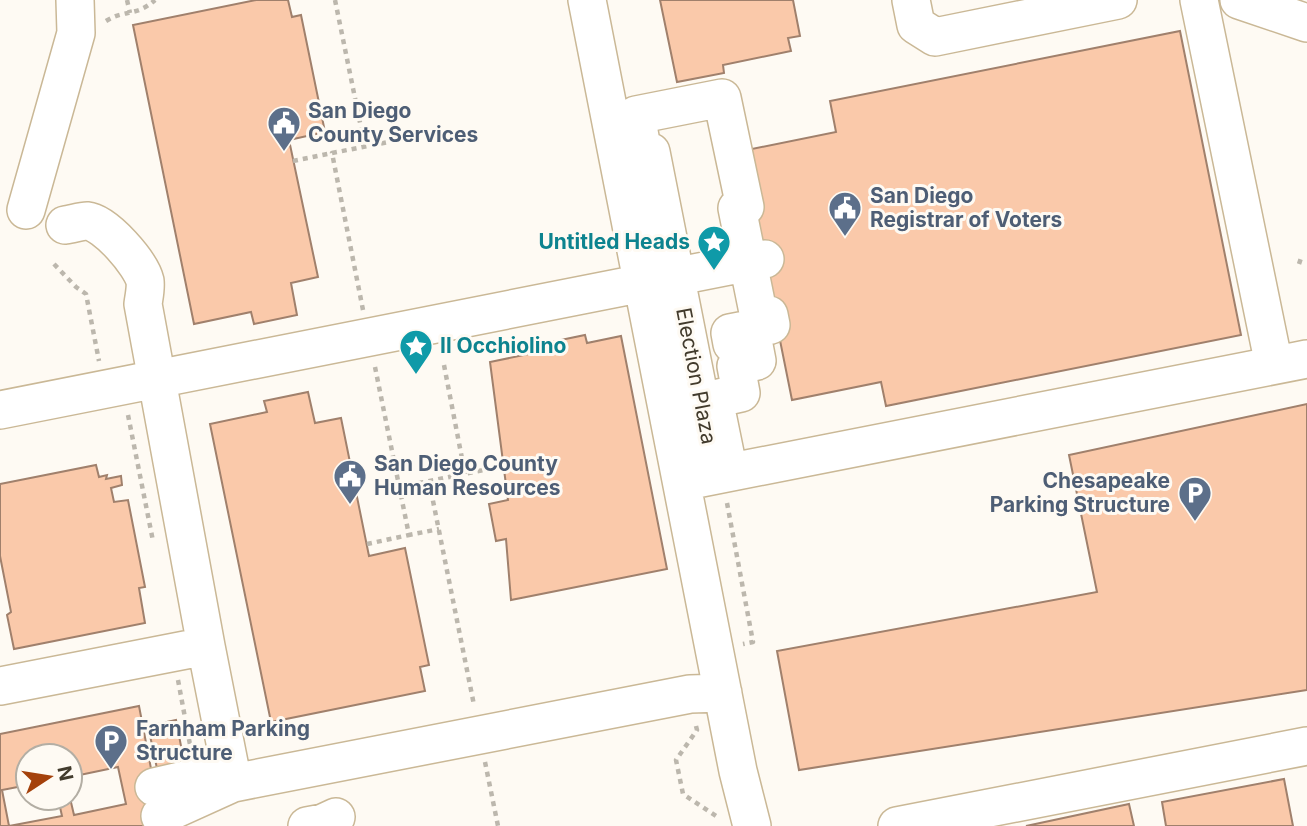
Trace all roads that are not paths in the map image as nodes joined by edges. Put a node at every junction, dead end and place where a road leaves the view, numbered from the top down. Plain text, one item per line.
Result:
1 (75, 0) edge
2 (587, 0) edge
3 (911, 0) edge
4 (1118, 0) edge
5 (1199, 0) edge
6 (1243, 1) edge
7 (1307, 23) edge
8 (13, 206) edge
9 (757, 261) junction
10 (659, 281) junction
11 (1291, 362) edge
12 (158, 379) junction
13 (0, 410) edge
14 (681, 482) junction
15 (206, 646) junction
16 (0, 686) edge
17 (723, 693) junction
18 (1307, 746) edge
19 (232, 776) junction
20 (157, 801) dead end
21 (752, 826) edge
22 (897, 826) edge

1 - 8 street
2 - 10 street
3 - 4 street
5 - 11 street
6 - 7 street
8 - 12 street
9 - 10 street
9 - 10 street, Election Plaza
9 - 10 street, Election Plaza
10 - 12 street
10 - 14 street
11 - 14 street
12 - 13 street
12 - 15 street
14 - 17 street
15 - 16 street
15 - 19 street
17 - 19 street
17 - 21 street
18 - 22 street
19 - 20 street

